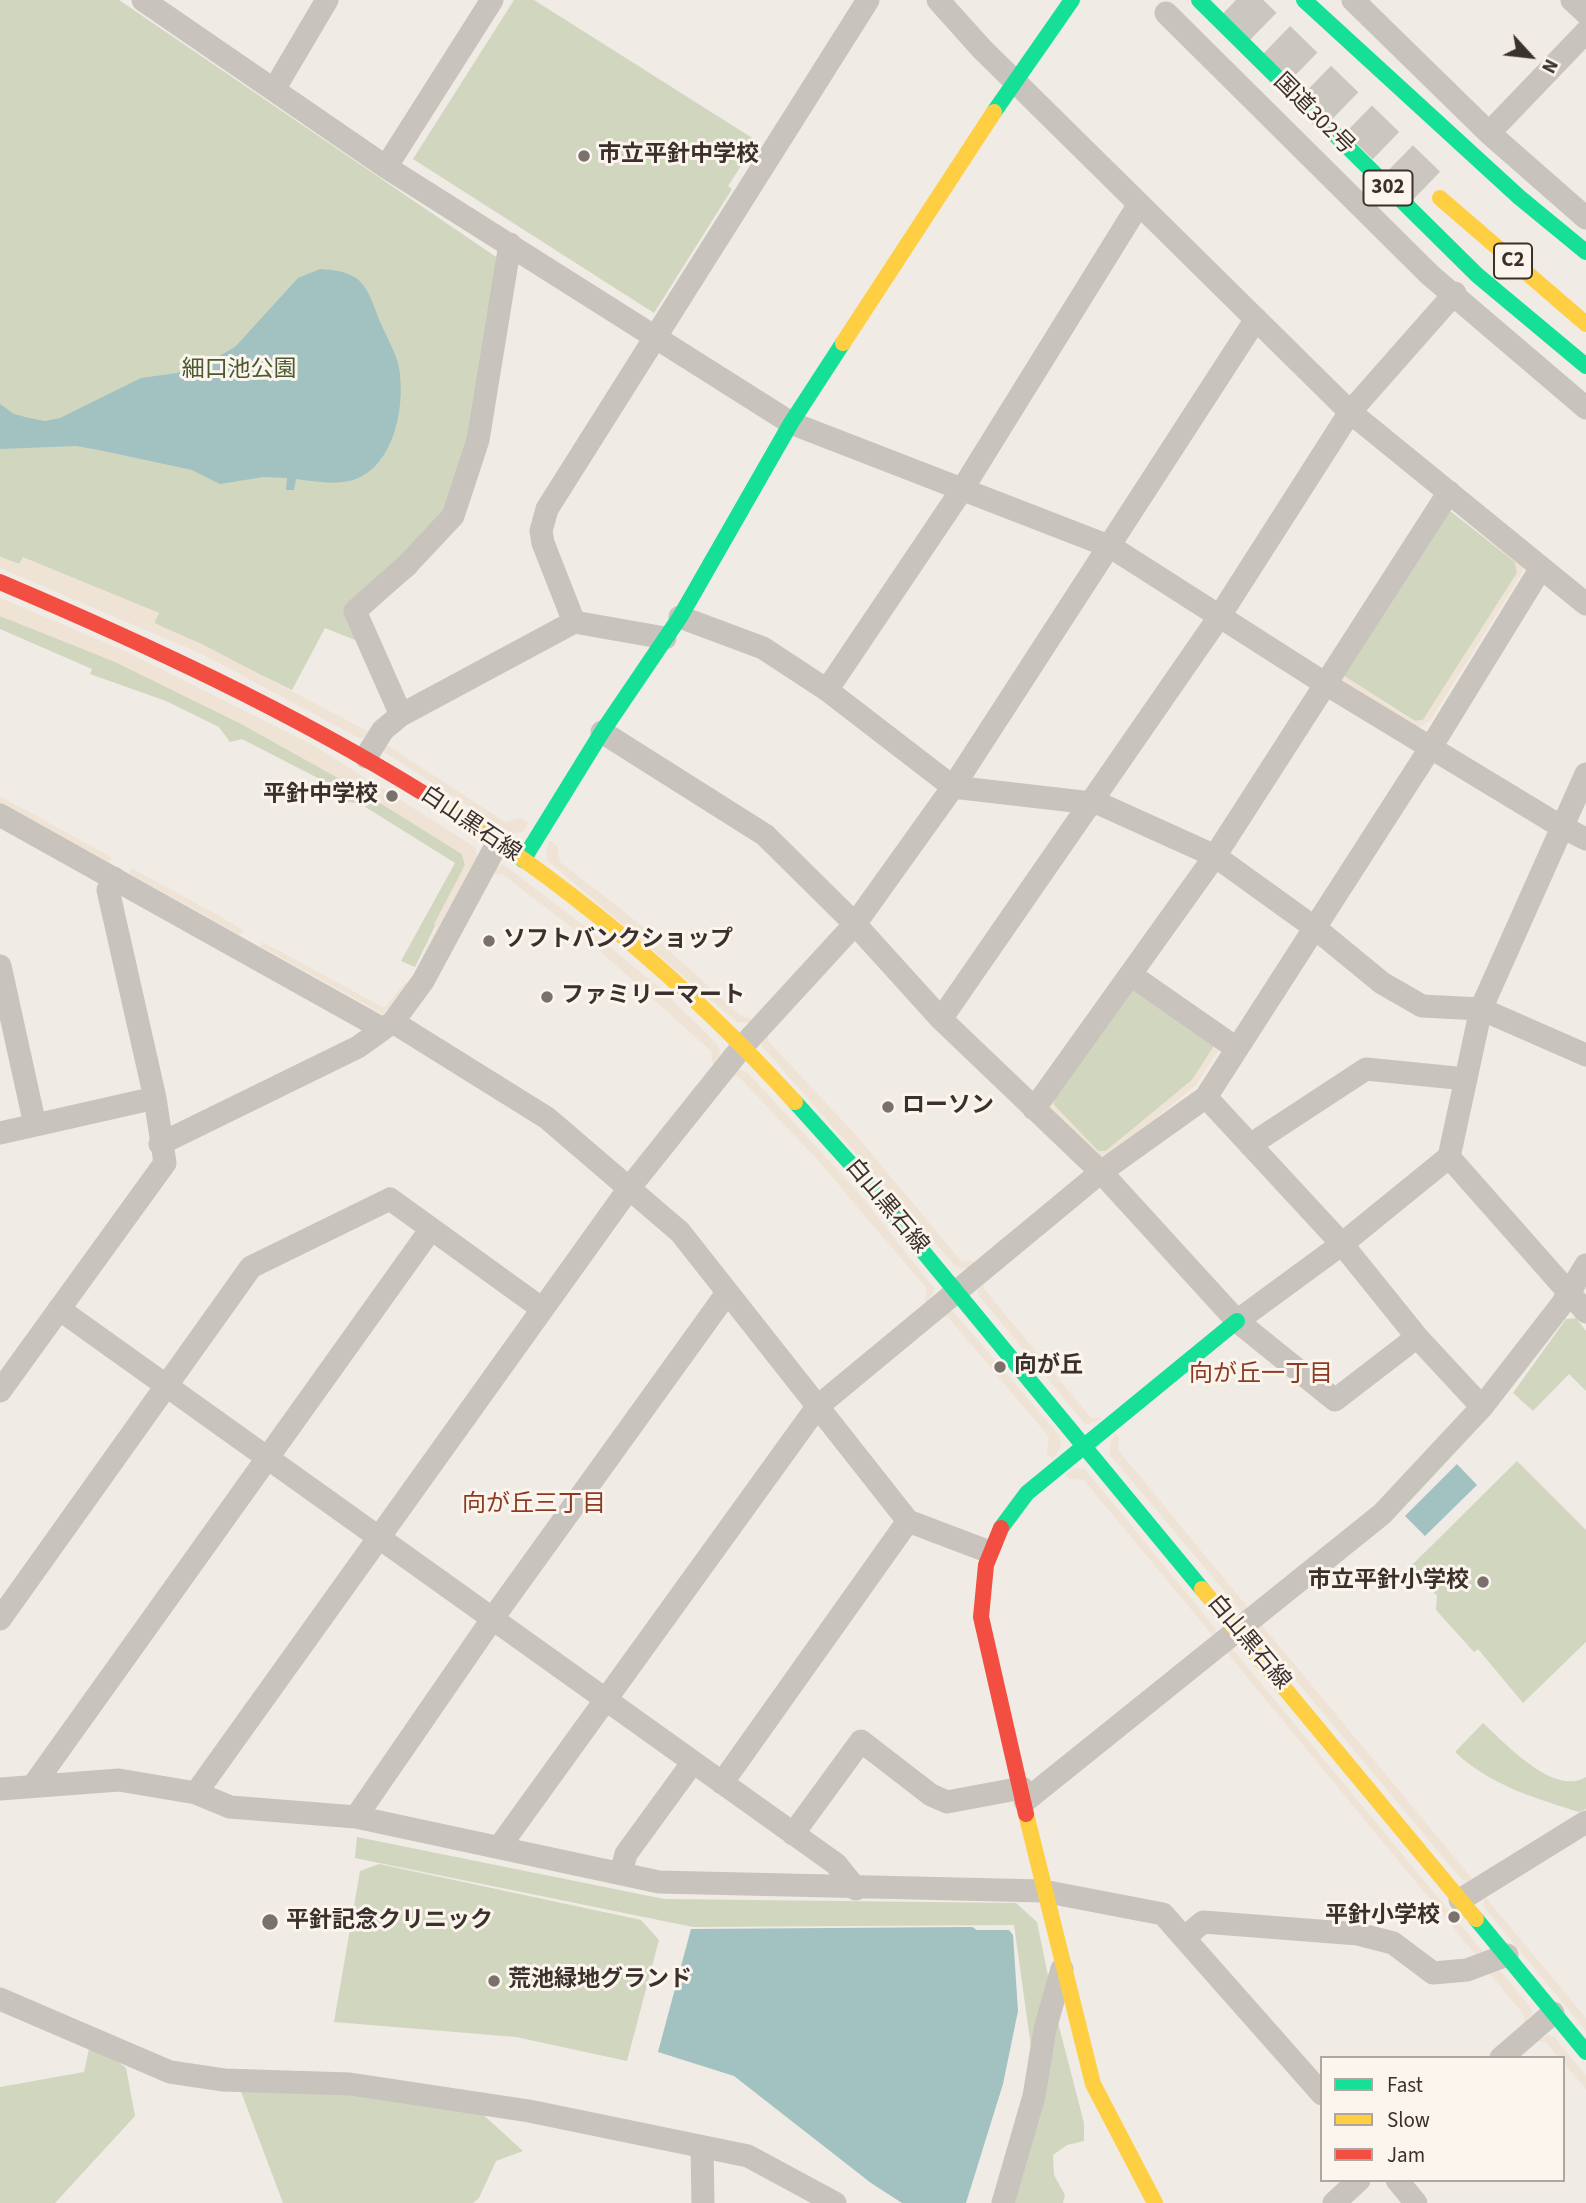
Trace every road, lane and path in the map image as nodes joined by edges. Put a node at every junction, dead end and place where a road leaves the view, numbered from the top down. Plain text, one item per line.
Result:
1 (143, 0) edge
2 (327, 0) edge
3 (492, 0) edge
4 (868, 0) edge
5 (938, 0) edge
6 (1072, 0) edge
7 (1199, 0) edge
8 (1304, 0) edge
9 (1353, 0) edge
10 (1572, 0) edge
11 (1166, 13) dead end
12 (1586, 13) edge
13 (1586, 32) edge
14 (1014, 80) junction
15 (275, 88) junction
16 (1317, 120) junction
17 (1489, 133) junction
18 (1301, 147) junction
19 (386, 167) junction
20 (1440, 198) tunnel mouth
21 (1139, 204) junction
22 (1586, 218) edge
23 (510, 244) junction
24 (1586, 252) edge
25 (1455, 293) junction
26 (1256, 319) junction
27 (1586, 324) edge
28 (656, 340) junction
29 (1586, 366) edge
30 (1586, 408) edge
31 (1350, 412) junction
32 (792, 423) junction
33 (963, 488) junction
34 (1449, 492) junction
35 (1111, 547) junction
36 (1541, 568) junction
37 (0, 582) edge
38 (1586, 604) edge
39 (680, 617) junction
40 (1219, 617) junction
41 (574, 622) junction
42 (665, 638) junction
43 (1324, 683) junction
44 (827, 690) junction
45 (401, 715) junction
46 (602, 732) junction
47 (1431, 747) junction
48 (366, 757) junction
49 (1586, 774) edge
50 (953, 787) junction
51 (1091, 804) junction
52 (0, 815) edge
53 (1560, 826) junction
54 (1586, 839) edge
55 (498, 842) junction
56 (1215, 856) junction
57 (523, 860) junction
58 (114, 878) junction
59 (855, 925) junction
60 (1315, 928) junction
61 (0, 966) edge
62 (1131, 975) junction
63 (1481, 1009) junction
64 (941, 1018) junction
65 (387, 1025) junction
66 (742, 1047) junction
67 (1236, 1048) junction
68 (1586, 1055) edge
69 (1465, 1079) junction
70 (1206, 1097) junction
71 (155, 1098) junction
72 (1034, 1109) junction
73 (35, 1125) junction
74 (0, 1133) edge
75 (160, 1144) junction
76 (1251, 1145) junction
77 (1449, 1157) junction
78 (1101, 1172) junction
79 (630, 1187) junction
80 (431, 1229) junction
81 (1342, 1244) junction
82 (1586, 1265) edge
83 (1570, 1290) junction
84 (957, 1291) junction
85 (727, 1293) junction
86 (541, 1308) junction
87 (59, 1309) junction
88 (1586, 1312) edge
89 (1237, 1321) junction
90 (1417, 1337) junction
91 (168, 1385) junction
92 (0, 1391) edge
93 (817, 1407) junction
94 (1482, 1407) junction
95 (1086, 1446) junction
96 (267, 1457) junction
97 (908, 1521) junction
98 (379, 1536) junction
99 (987, 1551) junction
100 (493, 1618) junction
101 (0, 1619) edge
102 (1237, 1628) junction
103 (607, 1700) junction
104 (693, 1762) junction
105 (722, 1783) junction
106 (33, 1786) junction
107 (0, 1789) edge
108 (196, 1793) junction
109 (1023, 1795) junction
110 (356, 1817) junction
111 (1586, 1822) edge
112 (793, 1834) junction
113 (500, 1846) junction
114 (621, 1873) junction
115 (856, 1889) junction
116 (1044, 1891) junction
117 (1460, 1900) junction
118 (1184, 1938) junction
119 (1507, 1955) junction
120 (1063, 1968) junction
121 (0, 1999) edge
122 (1553, 2014) junction
123 (1586, 2052) edge
124 (1503, 2056) edge
125 (1320, 2092) edge
126 (702, 2147) junction
127 (1357, 2182) edge
128 (1399, 2182) edge
129 (704, 2203) edge
130 (835, 2203) edge
131 (1003, 2203) edge
132 (1155, 2203) edge
133 (1334, 2203) edge
134 (1416, 2203) edge

1 - 15 street
2 - 15 street
3 - 19 street
4 - 28 street
5 - 14 street
6 - 14 main road
7 - 16 main road, 国道302号 / 302
8 - 24 main road
9 - 17 street
10 - 12 street
11 - 18 street
13 - 17 street
14 - 21 street
14 - 32 main road
15 - 19 street
16 - 18 street
16 - 29 main road, 国道302号 / 302
17 - 22 street
18 - 25 street
19 - 23 street
20 - 27 main road, C2
21 - 26 street
21 - 33 street
23 - 28 street
23 - 45 street
25 - 30 street
25 - 31 street
26 - 31 street
26 - 35 street
28 - 32 street
28 - 41 street
31 - 34 street
31 - 40 street
32 - 33 street
32 - 39 main road
33 - 35 street
33 - 44 street
34 - 36 street
34 - 43 street
35 - 40 street
35 - 50 street
36 - 38 street
36 - 47 street
37 - 48 main road, 白山黒石線
39 - 42 main road
39 - 44 street
40 - 43 street
40 - 51 street
41 - 42 street
41 - 45 street
42 - 46 main road
43 - 47 street
43 - 56 street
44 - 50 street
45 - 48 street
46 - 57 main road
46 - 59 street
47 - 53 street
47 - 60 street
48 - 55 main road, 白山黒石線
49 - 53 street
50 - 51 street
50 - 59 street
51 - 56 street
51 - 64 street
52 - 58 street
53 - 54 street
53 - 63 street
55 - 57 main road, 白山黒石線
55 - 65 street
56 - 60 street
56 - 62 street
57 - 66 main road, 白山黒石線
58 - 65 street
58 - 71 street
59 - 64 street
59 - 66 street
60 - 63 street
60 - 67 street
61 - 73 street
62 - 67 street
62 - 72 street
63 - 68 street
63 - 69 street
64 - 72 street
65 - 75 street
65 - 79 street
66 - 79 street
66 - 84 main road, 白山黒石線
67 - 70 street
69 - 76 street
69 - 77 street
70 - 76 street
70 - 78 street
71 - 73 street
71 - 75 street
72 - 78 street
73 - 74 street
75 - 87 street
76 - 81 street
77 - 81 street
77 - 83 street
78 - 84 street
78 - 89 street
79 - 85 street
79 - 86 street
80 - 86 street
80 - 91 street
80 - 96 street
81 - 89 street
81 - 90 street
82 - 83 street
83 - 88 street
83 - 94 street
84 - 93 street
84 - 95 main road, 白山黒石線
85 - 93 street
85 - 100 street
86 - 98 street
87 - 91 street
87 - 92 street
89 - 90 street
89 - 95 main road
90 - 94 street
91 - 96 street
91 - 101 street
93 - 97 street
93 - 103 street
94 - 102 street
95 - 99 main road
95 - 102 main road, 白山黒石線
96 - 98 street
96 - 106 street
97 - 99 street
97 - 105 street
98 - 100 street
98 - 108 street
99 - 109 main road
100 - 103 street
100 - 110 street
102 - 109 street
102 - 117 main road, 白山黒石線
103 - 104 street
103 - 113 street
104 - 105 street
104 - 114 street
105 - 112 street
106 - 107 street
106 - 108 street
108 - 110 street
109 - 112 street
109 - 116 main road
110 - 113 street
111 - 117 street
112 - 115 street
113 - 114 street
114 - 115 street
115 - 116 street
116 - 118 street
116 - 120 main road
117 - 119 main road, 白山黒石線
118 - 119 street
118 - 125 street
119 - 122 main road, 白山黒石線
120 - 131 street
120 - 132 main road
121 - 126 street
122 - 123 main road, 白山黒石線
122 - 124 street
126 - 129 street
126 - 130 street
127 - 133 street
128 - 134 street

